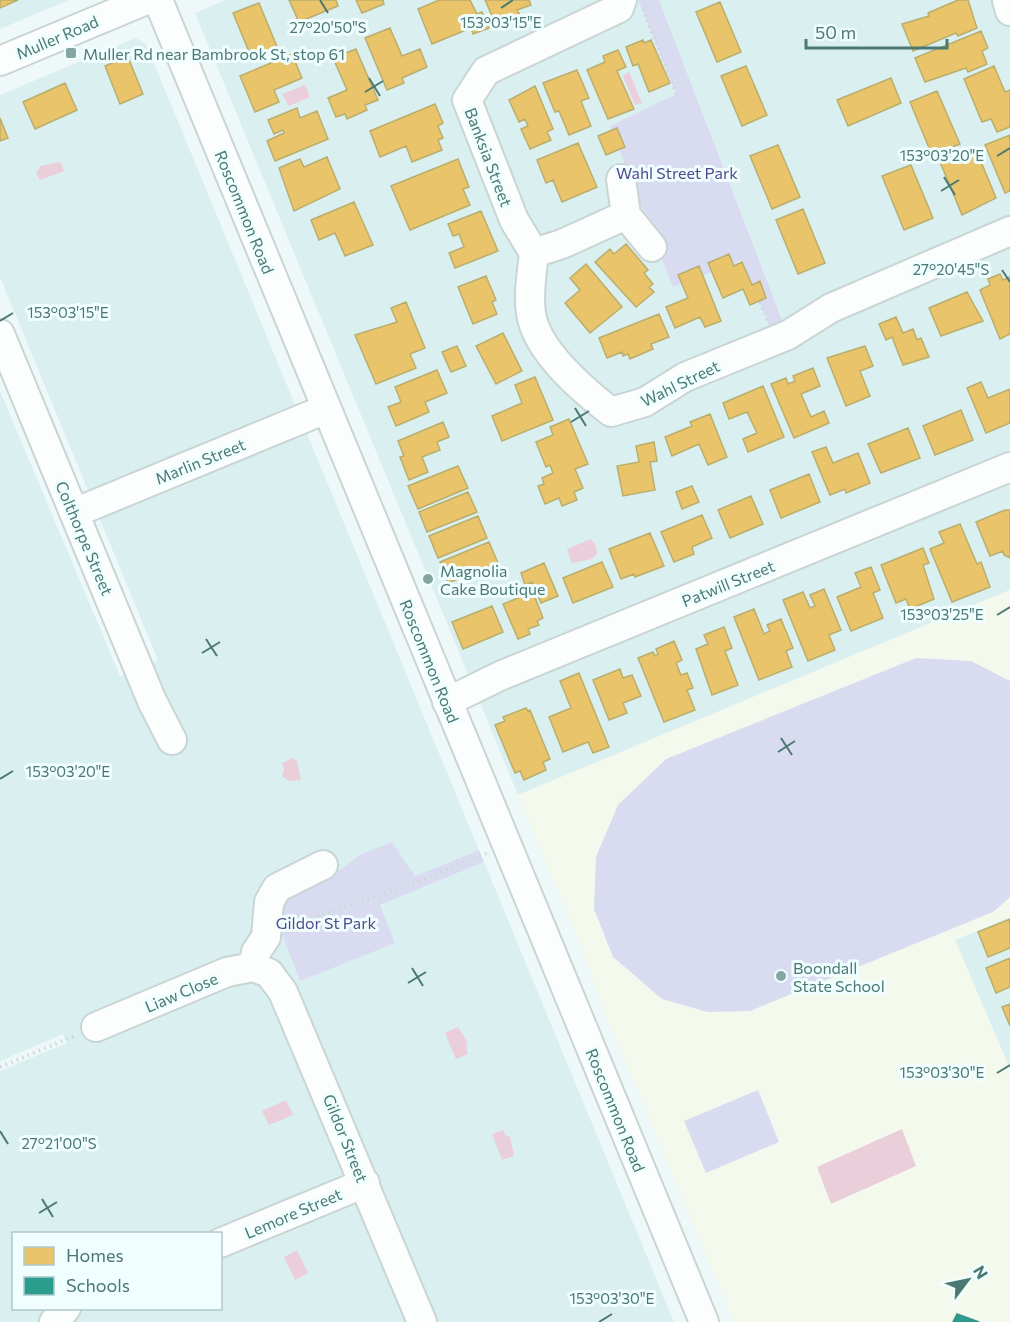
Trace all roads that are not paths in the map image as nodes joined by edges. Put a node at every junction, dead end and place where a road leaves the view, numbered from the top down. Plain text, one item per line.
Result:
1 (146, 0) edge
2 (158, 0) edge
3 (1007, 0) edge
4 (631, 2) edge
5 (1010, 11) edge
6 (0, 61) edge
7 (621, 179) dead end
8 (626, 215) junction
9 (1010, 231) edge
10 (652, 247) dead end
11 (534, 253) junction
12 (0, 334) edge
13 (326, 409) junction
14 (1010, 467) edge
15 (74, 513) junction
16 (447, 702) junction
17 (172, 740) dead end
18 (323, 865) dead end
19 (259, 950) junction
20 (96, 1027) road end
21 (365, 1184) junction
22 (222, 1243) edge
23 (64, 1310) edge
24 (54, 1322) edge
25 (423, 1322) edge
26 (704, 1322) edge

1 - 6 street, Muller Road
2 - 13 street, Roscommon Road
3 - 5 street
4 - 11 street, Banksia Street
7 - 8 street
8 - 10 street
8 - 11 street
9 - 11 street, Wahl Street
12 - 15 street, Colthorpe Street
13 - 15 street, Marlin Street
13 - 16 street, Roscommon Road
14 - 16 street, Patwill Street
15 - 17 street, Colthorpe Street
16 - 26 street, Roscommon Road
18 - 19 street
19 - 20 street, Liaw Close
19 - 21 street, Gildor Street
21 - 22 street, Lemore Street
21 - 25 street, Gildor Street
23 - 24 street

